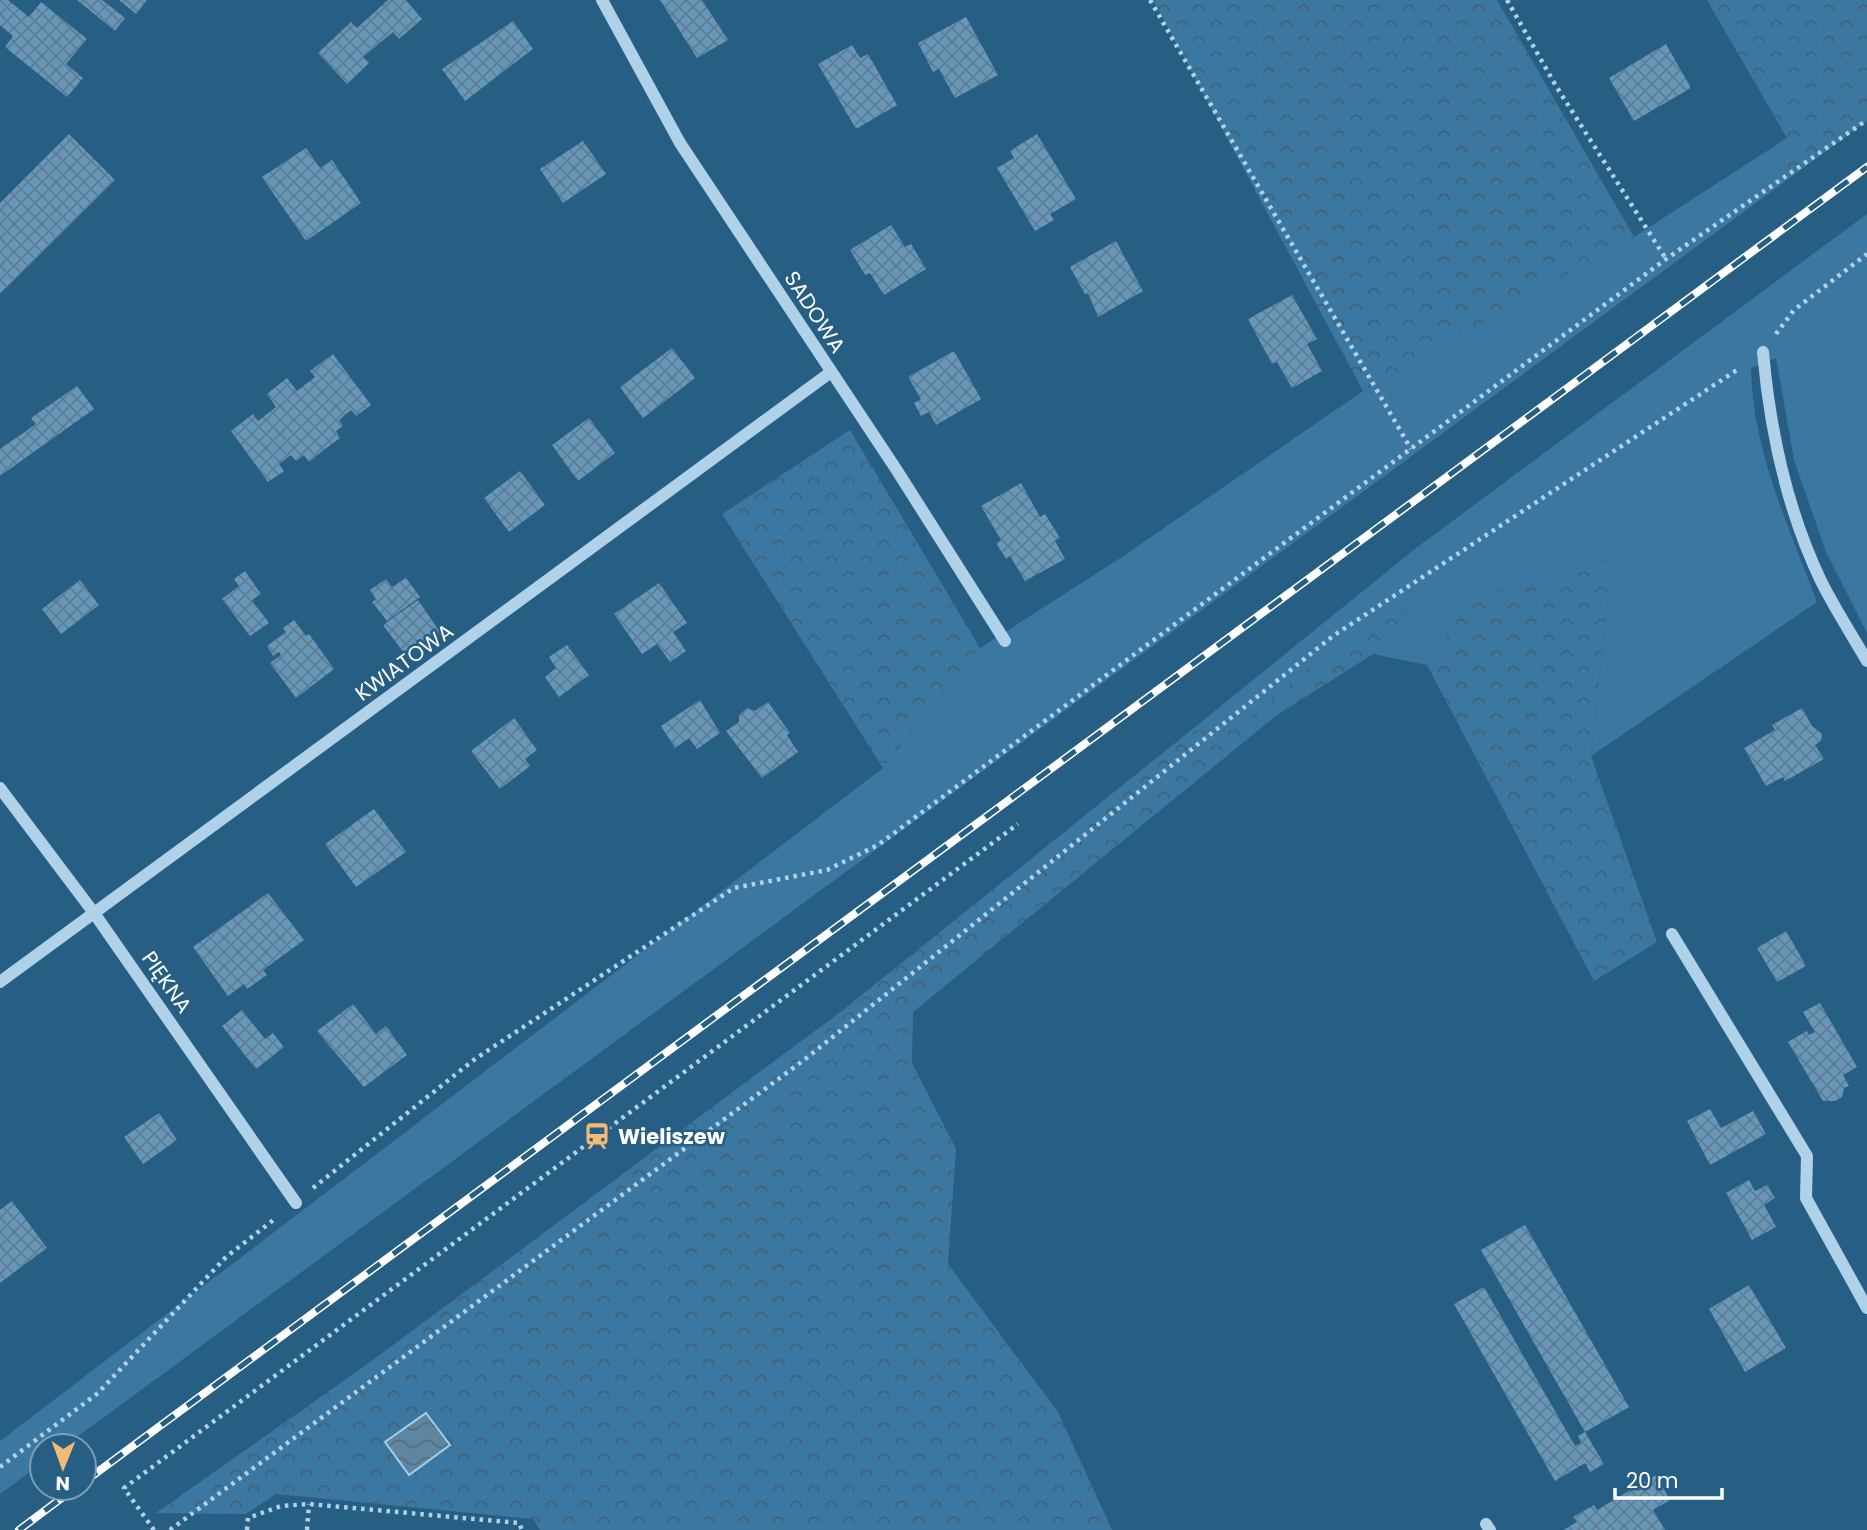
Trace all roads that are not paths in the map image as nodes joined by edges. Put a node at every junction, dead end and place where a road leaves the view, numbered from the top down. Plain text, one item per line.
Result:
1 (601, 0) edge
2 (1763, 352) road end
3 (831, 372) junction
4 (1005, 641) dead end
5 (1867, 661) edge
6 (0, 788) edge
7 (94, 913) junction
8 (1672, 934) dead end
9 (0, 982) edge
10 (296, 1203) road end
11 (1867, 1308) edge

1 - 3 street, SADOWA
2 - 5 street
3 - 4 street, SADOWA
3 - 7 street, KWIATOWA
6 - 7 street, PIĘKNA
7 - 9 street, KWIATOWA
7 - 10 street, PIĘKNA
8 - 11 street

